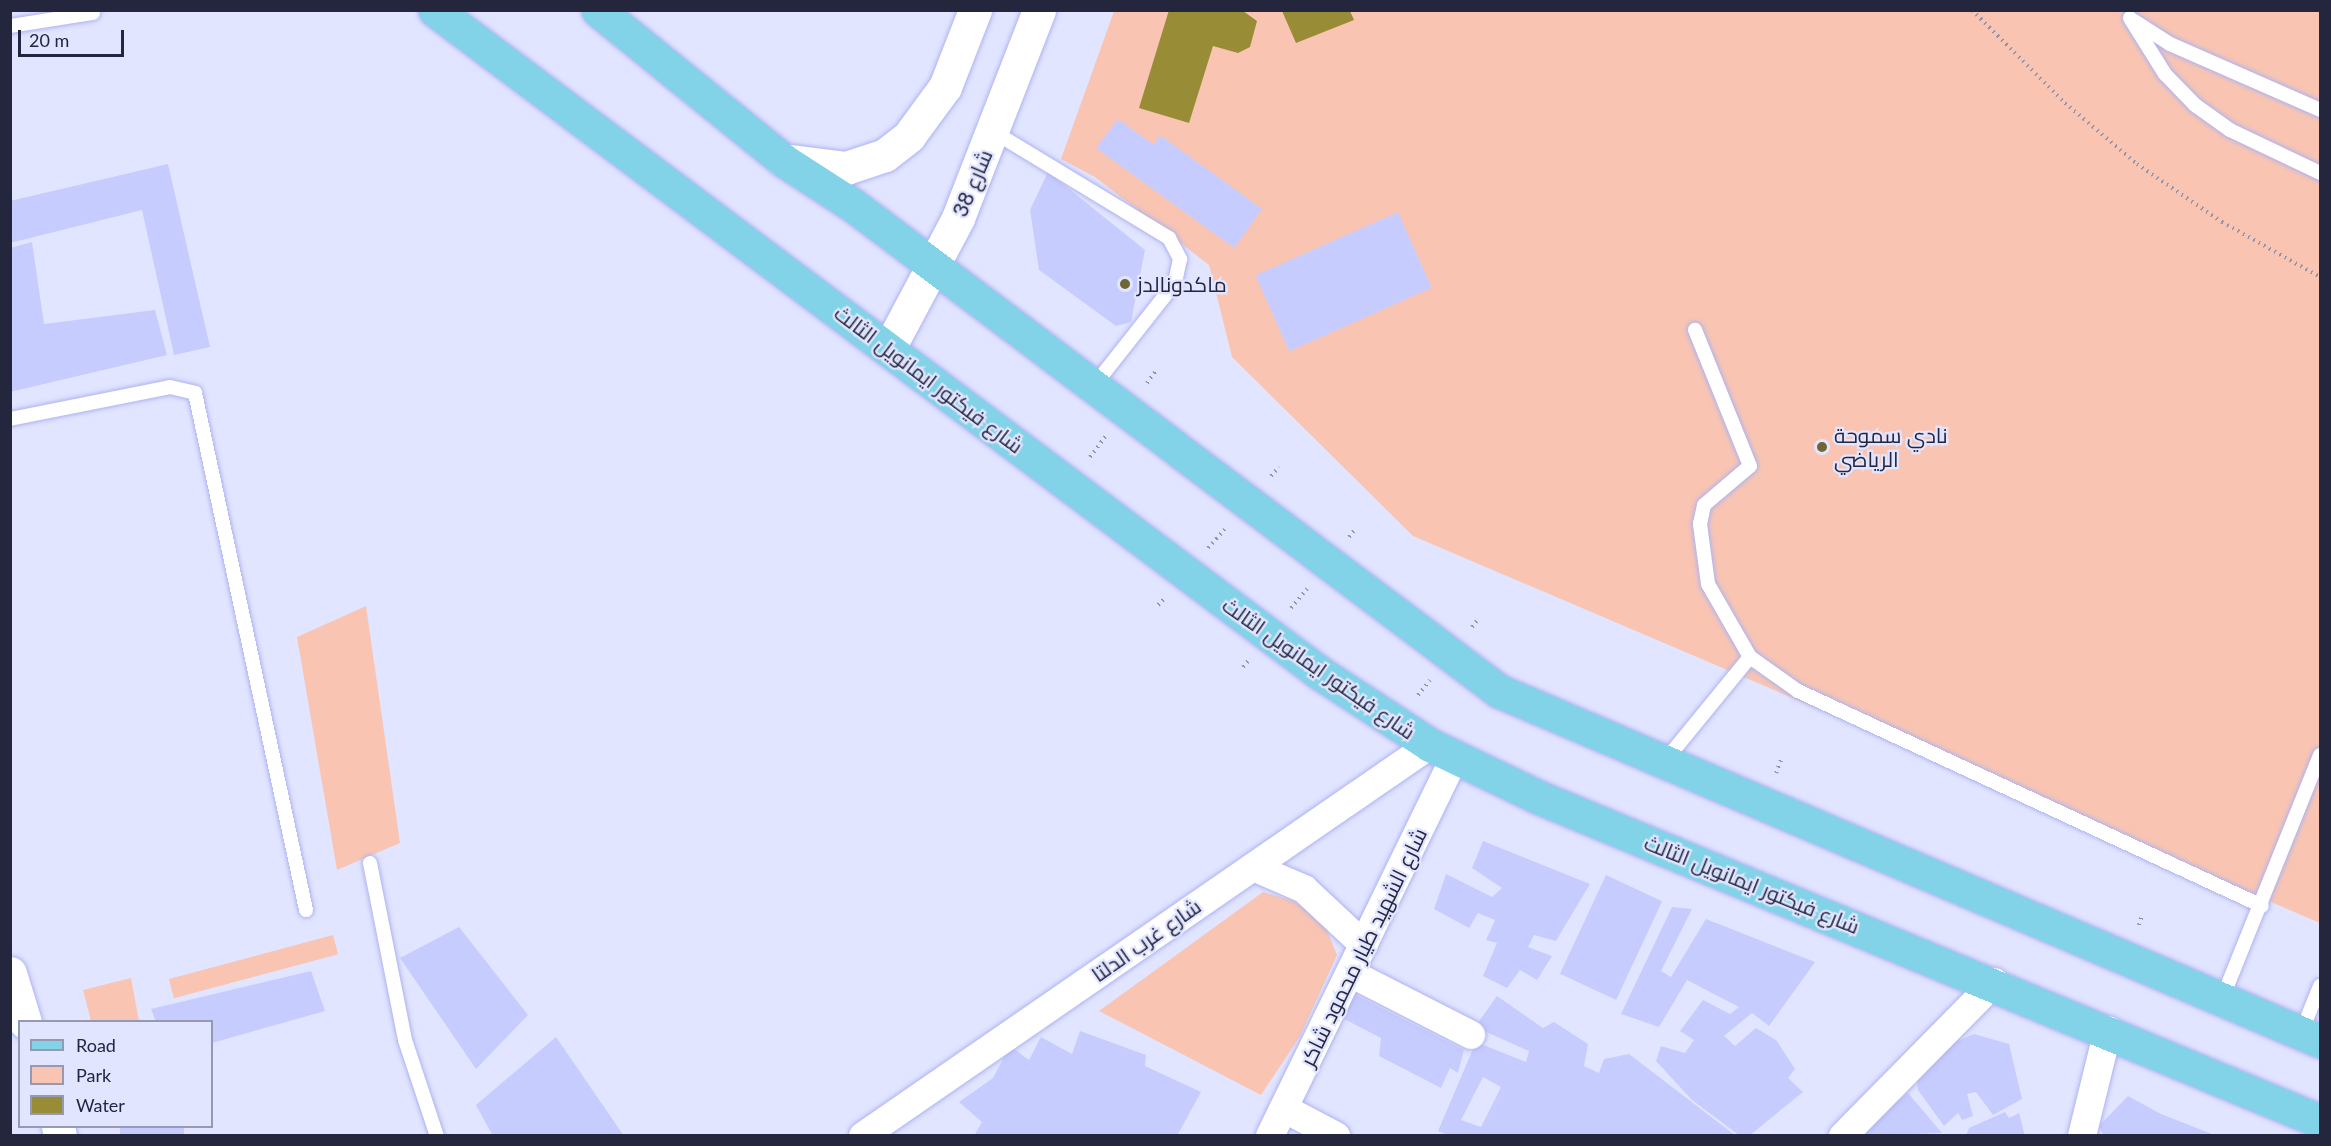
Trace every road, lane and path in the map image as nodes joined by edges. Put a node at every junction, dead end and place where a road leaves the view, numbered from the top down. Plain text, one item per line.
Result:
1 (435, 10) edge
2 (598, 10) edge
3 (975, 10) edge
4 (1039, 10) edge
5 (1972, 10) edge
6 (93, 13) dead end
7 (2127, 14) edge
8 (10, 26) edge
9 (2320, 110) edge
10 (994, 132) junction
11 (783, 160) junction
12 (2320, 173) edge
13 (933, 266) junction
14 (2320, 277) edge
15 (1695, 330) dead end
16 (890, 348) junction
17 (1155, 372) dead end
18 (1092, 388) junction
19 (1124, 412) junction
20 (10, 419) edge
21 (1279, 467) dead end
22 (1069, 485) junction
23 (1246, 505) junction
24 (1356, 528) dead end
25 (1326, 565) junction
26 (1186, 573) junction
27 (1158, 605) dead end
28 (1478, 619) dead end
29 (1269, 635) junction
30 (1448, 657) junction
31 (1750, 657) junction
32 (1243, 668) dead end
33 (1396, 724) junction
34 (1442, 752) junction
35 (2320, 755) edge
36 (1663, 764) junction
37 (2320, 793) edge
38 (2304, 806) junction
39 (370, 863) dead end
40 (1253, 867) junction
41 (2262, 906) junction
42 (306, 910) dead end
43 (1364, 945) junction
44 (10, 973) edge
45 (1350, 973) junction
46 (1995, 982) junction
47 (2320, 986) edge
48 (2222, 999) junction
49 (25, 1020) edge
50 (2108, 1030) junction
51 (1471, 1035) dead end
52 (2311, 1037) edge
53 (1285, 1109) junction
54 (2320, 1121) edge
55 (437, 1136) edge
56 (863, 1136) edge
57 (1270, 1136) edge
58 (1336, 1136) edge
59 (1843, 1136) edge
60 (2082, 1136) edge

1 - 16 main road, شارع فيكتور ايمانويل الثالث
2 - 11 main road
3 - 11 street
4 - 10 street, شارع 38
5 - 14 path
6 - 8 lane
7 - 9 lane
7 - 12 lane
10 - 13 street, شارع 38
10 - 18 lane
11 - 13 main road
13 - 16 street, شارع 38
13 - 18 main road
15 - 31 lane
16 - 22 main road, شارع فيكتور ايمانويل الثالث
17 - 19 path
18 - 19 main road
19 - 22 path
19 - 23 main road
20 - 42 lane
21 - 23 path
22 - 26 main road, شارع فيكتور ايمانويل الثالث
23 - 25 main road
23 - 26 path
24 - 25 path
25 - 29 path
25 - 30 main road
26 - 27 path
26 - 29 main road, شارع فيكتور ايمانويل الثالث
28 - 30 path
29 - 32 path
29 - 33 main road, شارع فيكتور ايمانويل الثالث
30 - 33 path
30 - 36 main road
31 - 36 lane
31 - 41 lane
33 - 34 main road, شارع فيكتور ايمانويل الثالث
34 - 40 street, شارع غرب الدلتا
34 - 43 street, شارع الشهيد طيار محمود شاكر
34 - 46 main road, شارع فيكتور ايمانويل الثالث
35 - 38 lane
36 - 48 main road
37 - 38 lane
38 - 41 lane
39 - 55 lane
40 - 43 street
40 - 56 street, شارع غرب الدلتا
41 - 48 lane
43 - 45 street, شارع الشهيد طيار محمود شاكر
44 - 49 street
45 - 51 street
45 - 53 street, شارع الشهيد طيار محمود شاكر
46 - 50 main road, شارع فيكتور ايمانويل الثالث
46 - 59 street
47 - 52 lane
48 - 52 main road
50 - 54 main road, شارع فيكتور ايمانويل الثالث
50 - 60 street
53 - 57 street, شارع الشهيد طيار محمود شاكر
53 - 58 street

